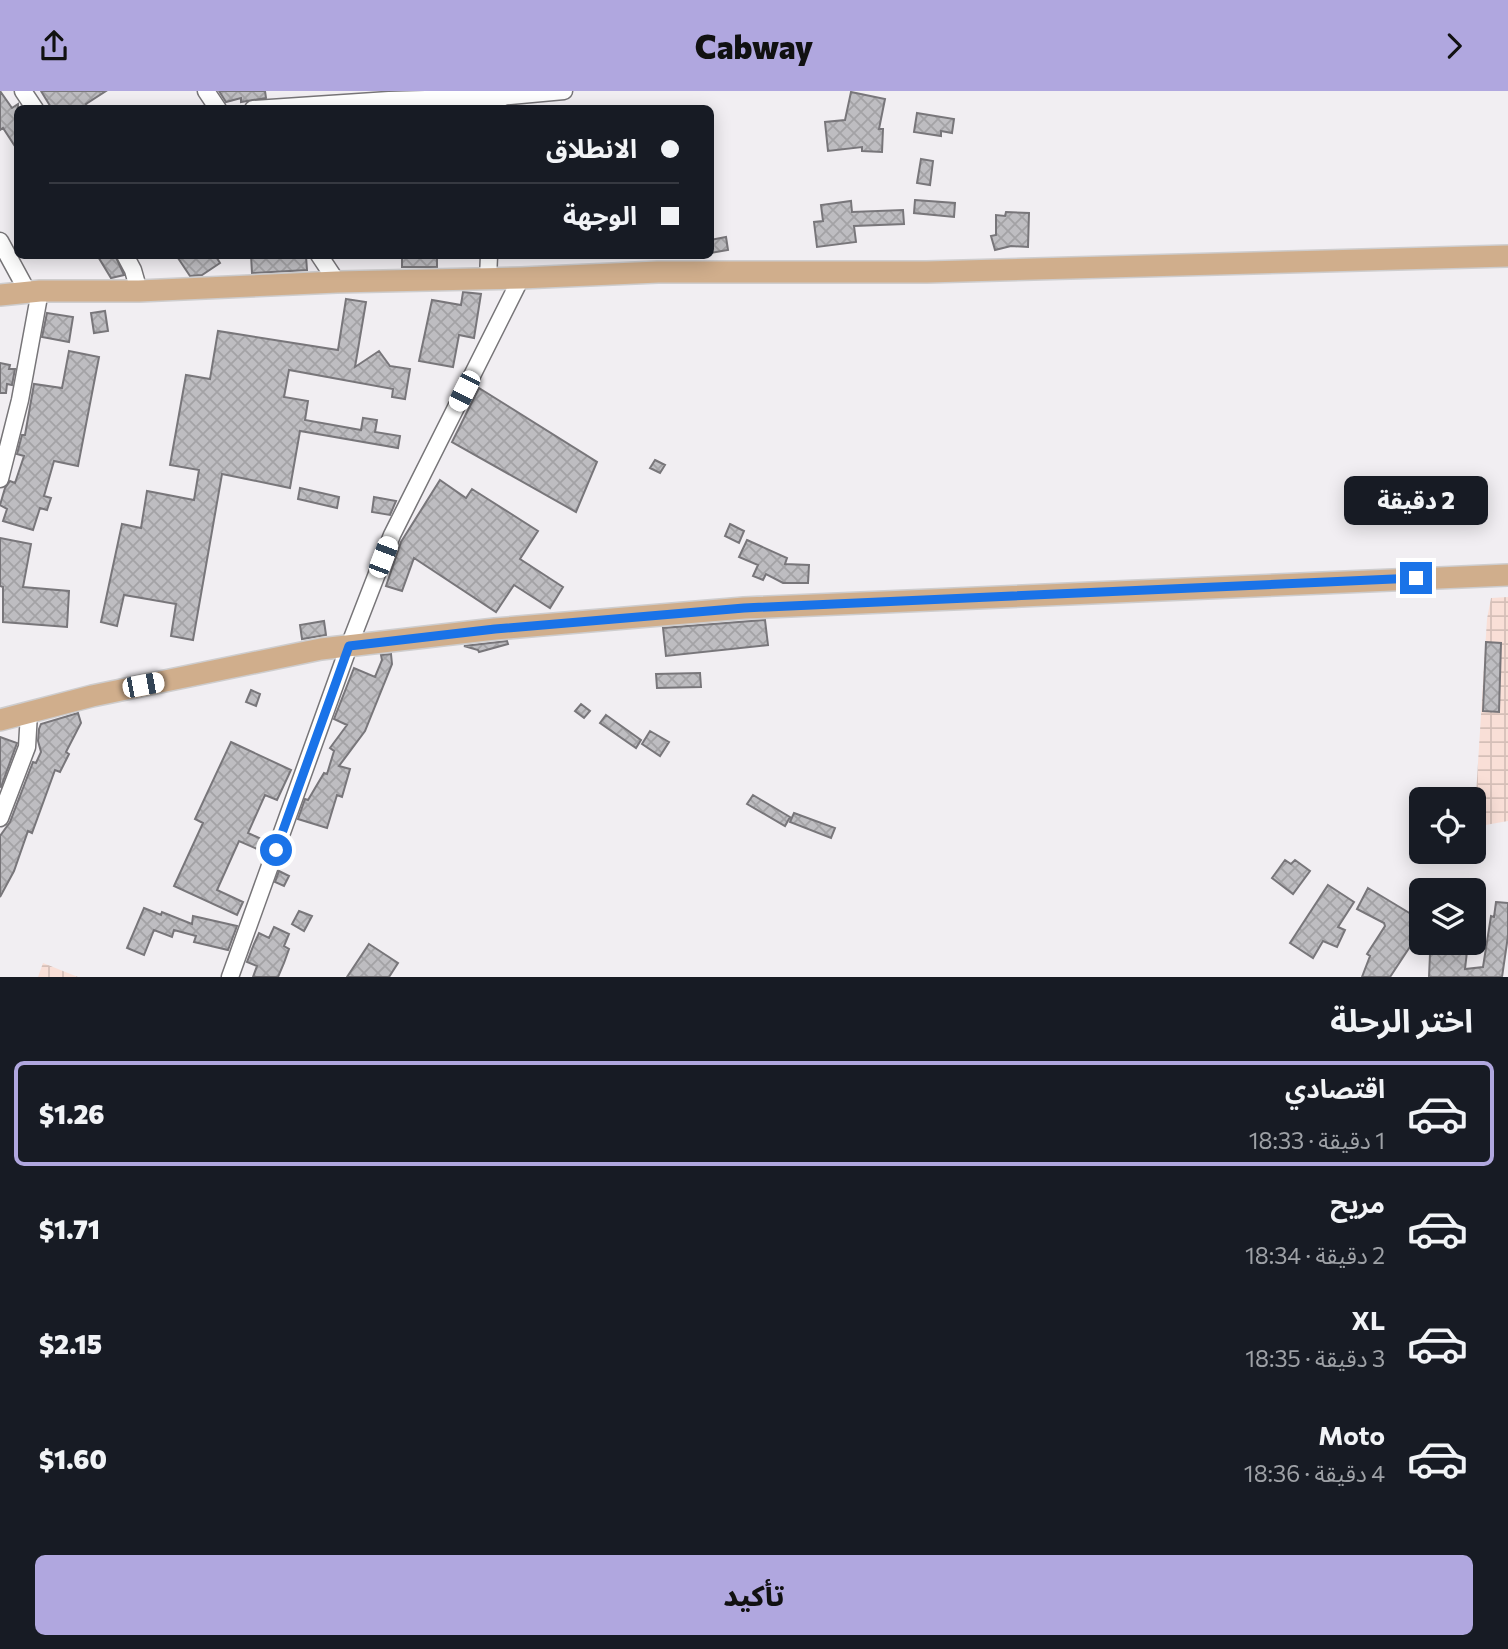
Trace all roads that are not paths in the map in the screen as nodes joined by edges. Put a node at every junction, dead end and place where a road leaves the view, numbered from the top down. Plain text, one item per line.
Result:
1 (564, 91) edge
2 (498, 103) edge
3 (313, 105) edge
4 (0, 241) edge
5 (1508, 256) edge
6 (127, 259) edge
7 (322, 259) edge
8 (489, 259) edge
9 (521, 278) junction
10 (488, 279) junction
11 (337, 282) junction
12 (139, 291) junction
13 (33, 292) junction
14 (0, 295) edge
15 (0, 479) edge
16 (1508, 575) edge
17 (349, 646) junction
18 (29, 713) junction
19 (0, 720) edge
20 (0, 818) edge
21 (230, 977) edge

1 - 2 street
2 - 3 street
4 - 13 street
5 - 9 main road
6 - 12 street
7 - 11 street
8 - 10 street
9 - 10 main road
9 - 17 street
10 - 11 main road
11 - 12 main road
12 - 13 main road
13 - 14 main road
13 - 15 street
16 - 17 main road
17 - 18 main road
17 - 21 street
18 - 19 main road
18 - 20 street

